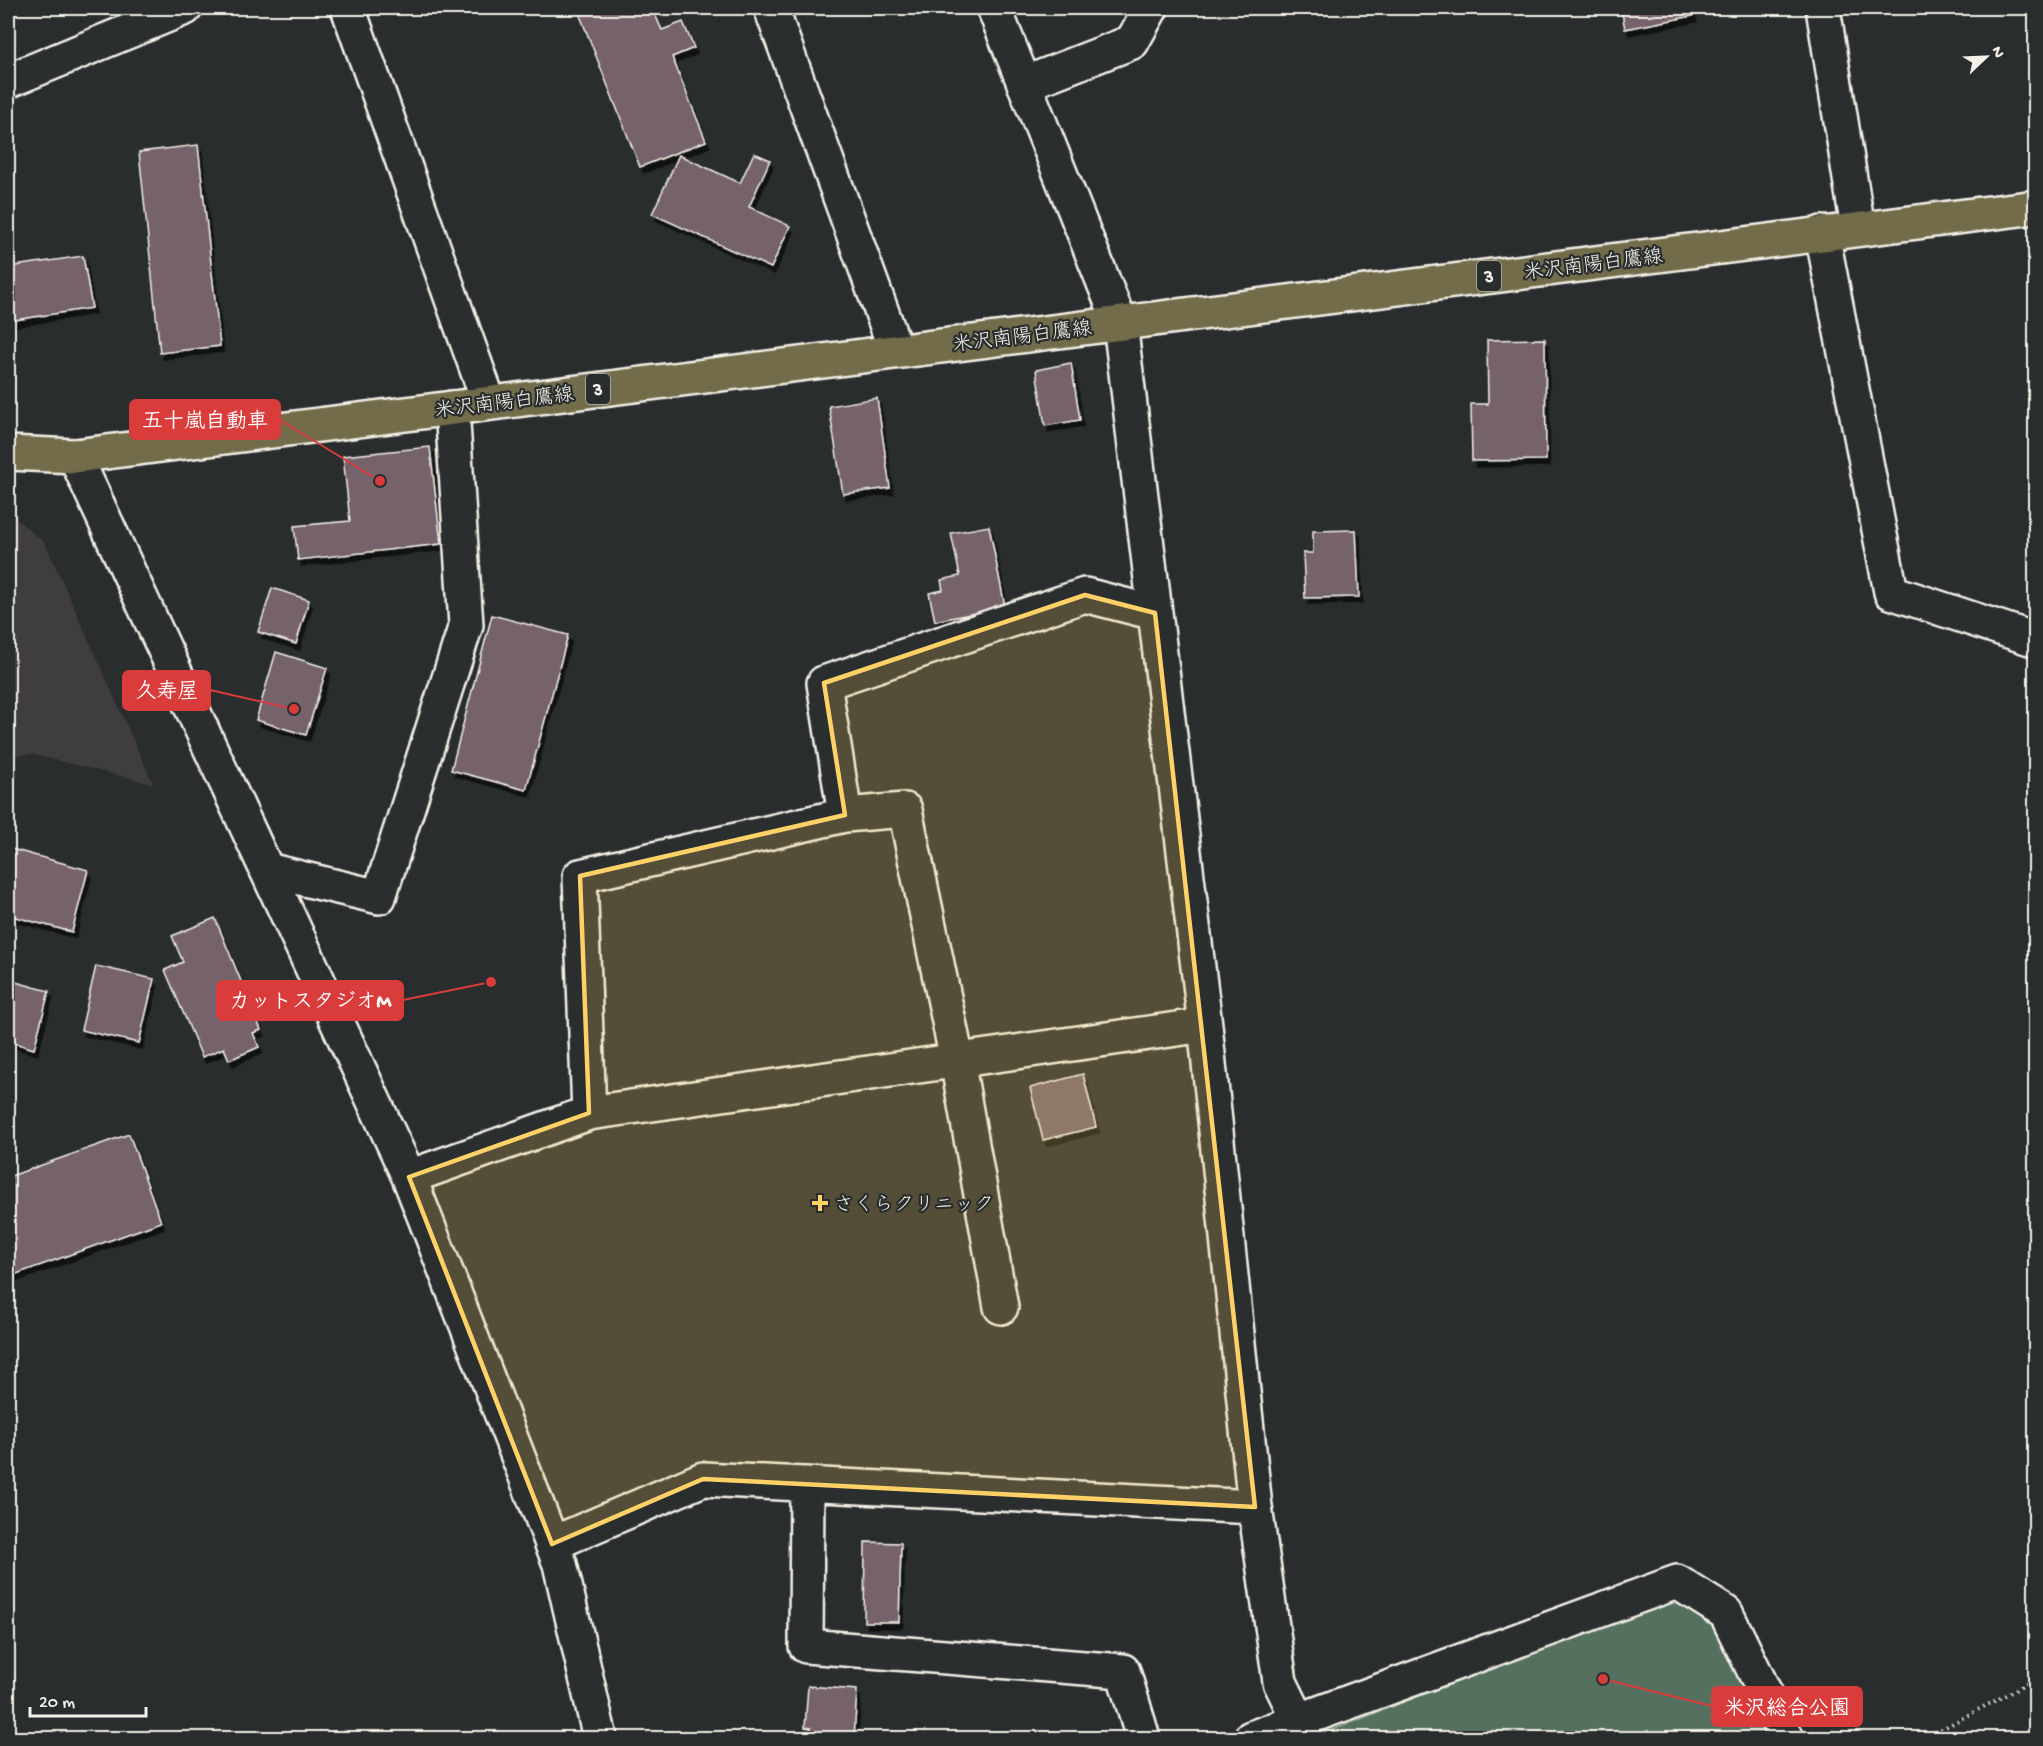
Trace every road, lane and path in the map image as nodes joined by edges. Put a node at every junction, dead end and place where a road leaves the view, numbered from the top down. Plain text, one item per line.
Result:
1 (348, 8) edge
2 (771, 8) edge
3 (994, 8) edge
4 (1151, 8) edge
5 (1823, 8) edge
6 (174, 10) edge
7 (8, 81) edge
8 (1024, 84) junction
9 (2036, 207) edge
10 (1858, 229) junction
11 (1822, 233) junction
12 (1120, 323) junction
13 (896, 351) junction
14 (489, 403) junction
15 (452, 408) junction
16 (8, 453) edge
17 (75, 456) junction
18 (1155, 613) junction
19 (2036, 640) edge
20 (845, 815) junction
21 (267, 870) junction
22 (1205, 1025) junction
23 (957, 1060) junction
24 (589, 1113) junction
25 (409, 1177) junction
26 (1001, 1307) dead end
27 (807, 1484) junction
28 (1255, 1507) junction
29 (552, 1544) junction
30 (2036, 1679) edge
31 (1299, 1720) junction
32 (600, 1738) edge
33 (1143, 1738) edge
34 (1251, 1738) edge
35 (1787, 1738) edge
36 (1925, 1738) edge

1 - 14 street
2 - 13 street
3 - 8 street
4 - 8 street
5 - 10 street
6 - 7 street
8 - 12 street
9 - 10 main road, 米沢南陽白鷹線 / 3
10 - 11 main road, 米沢南陽白鷹線 / 3
11 - 12 main road, 米沢南陽白鷹線 / 3
11 - 19 street
12 - 13 main road, 米沢南陽白鷹線 / 3
12 - 18 street
13 - 14 main road, 米沢南陽白鷹線 / 3
14 - 15 main road, 米沢南陽白鷹線 / 3
15 - 17 main road, 米沢南陽白鷹線 / 3
15 - 21 street
16 - 17 main road, 米沢南陽白鷹線 / 3
17 - 21 street
18 - 20 street
18 - 22 street
20 - 23 street
20 - 24 street
21 - 25 street
22 - 23 street
22 - 28 street
23 - 24 street
23 - 26 street
24 - 25 street
25 - 29 street
27 - 28 street
27 - 29 street
27 - 33 street
28 - 31 street
29 - 32 street
30 - 36 path
31 - 34 street
31 - 35 street

